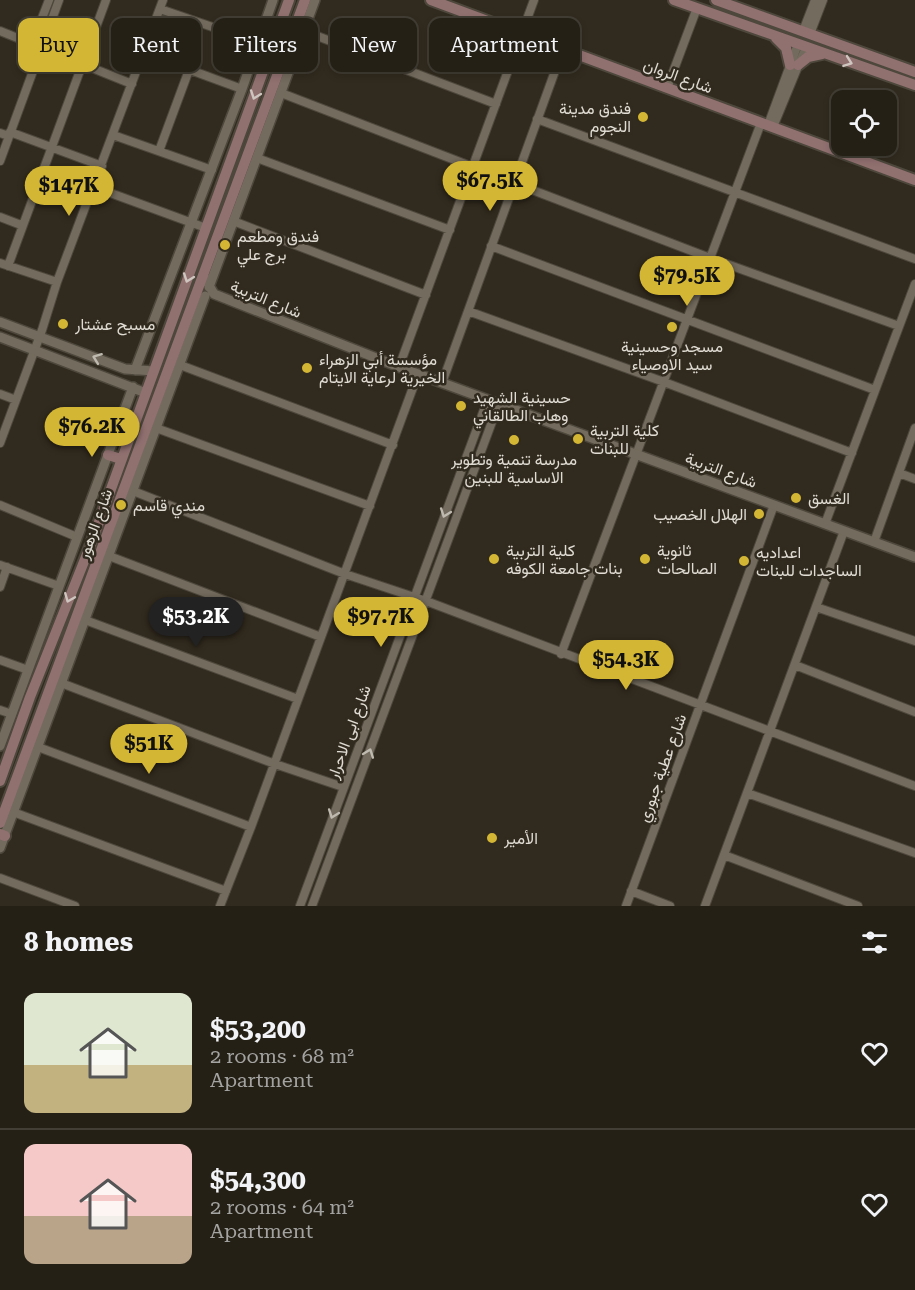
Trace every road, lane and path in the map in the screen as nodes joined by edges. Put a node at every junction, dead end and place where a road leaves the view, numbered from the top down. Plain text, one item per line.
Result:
1 (49, 0) edge
2 (59, 0) edge
3 (106, 0) edge
4 (163, 0) edge
5 (273, 0) edge
6 (289, 0) edge
7 (431, 0) edge
8 (534, 0) edge
9 (674, 0) edge
10 (716, 0) edge
11 (814, 0) edge
12 (823, 0) edge
13 (309, 2) edge
14 (697, 8) junction
15 (160, 9) junction
16 (746, 11) junction
17 (42, 18) edge
18 (52, 18) edge
19 (157, 18) edge
20 (267, 18) edge
21 (283, 18) edge
22 (306, 18) edge
23 (479, 18) edge
24 (528, 18) edge
25 (99, 19) edge
26 (741, 24) junction
27 (213, 27) edge
28 (0, 31) edge
29 (807, 32) junction
30 (318, 36) edge
31 (774, 36) junction
32 (18, 38) edge
33 (802, 46) junction
34 (826, 54) junction
35 (580, 55) edge
36 (794, 65) junction
37 (99, 71) edge
38 (32, 72) edge
39 (79, 72) edge
40 (137, 72) edge
41 (188, 72) edge
42 (195, 72) edge
43 (248, 72) edge
44 (264, 72) edge
45 (289, 72) edge
46 (508, 72) edge
47 (554, 72) edge
48 (915, 72) edge
49 (132, 84) junction
50 (915, 85) edge
51 (667, 88) junction
52 (242, 89) junction
53 (281, 93) junction
54 (496, 104) junction
55 (537, 119) junction
56 (767, 125) junction
57 (0, 133) edge
58 (10, 134) junction
59 (113, 135) junction
60 (51, 147) junction
61 (159, 152) junction
62 (232, 158) junction
63 (257, 158) junction
64 (0, 161) edge
65 (245, 162) junction
66 (102, 166) junction
67 (473, 167) junction
68 (212, 170) junction
69 (225, 178) junction
70 (915, 180) edge
71 (237, 181) junction
72 (514, 183) junction
73 (94, 187) junction
74 (735, 192) junction
75 (0, 217) edge
76 (233, 221) junction
77 (192, 223) junction
78 (21, 225) junction
79 (207, 228) junction
80 (450, 230) junction
81 (491, 246) junction
82 (710, 258) junction
83 (915, 259) edge
84 (4, 265) edge
85 (203, 275) junction
86 (57, 282) junction
87 (915, 284) edge
88 (209, 292) junction
89 (426, 295) junction
90 (192, 306) junction
91 (468, 311) junction
92 (687, 321) junction
93 (0, 322) edge
94 (899, 326) junction
95 (26, 331) junction
96 (39, 336) junction
97 (0, 337) edge
98 (21, 344) junction
99 (35, 348) junction
100 (180, 365) junction
101 (399, 367) junction
102 (135, 370) junction
103 (154, 371) junction
104 (418, 374) junction
105 (664, 382) junction
106 (442, 383) junction
107 (133, 387) junction
108 (875, 390) junction
109 (146, 393) junction
110 (0, 394) edge
111 (488, 399) junction
112 (16, 400) junction
113 (499, 403) junction
114 (156, 428) junction
115 (915, 428) edge
116 (0, 443) edge
117 (393, 445) junction
118 (852, 453) junction
119 (108, 454) junction
120 (636, 454) junction
121 (121, 459) junction
122 (137, 466) junction
123 (898, 473) junction
124 (915, 479) edge
125 (133, 492) junction
126 (0, 505) edge
127 (774, 505) junction
128 (370, 506) junction
129 (825, 524) junction
130 (844, 531) junction
131 (76, 537) junction
132 (874, 542) junction
133 (87, 554) junction
134 (104, 557) junction
135 (915, 557) edge
136 (4, 566) edge
137 (345, 574) junction
138 (78, 578) junction
139 (90, 581) junction
140 (59, 586) junction
141 (0, 587) edge
142 (414, 597) junction
143 (426, 601) junction
144 (816, 607) junction
145 (85, 621) junction
146 (321, 638) junction
147 (915, 641) edge
148 (561, 654) junction
149 (0, 660) edge
150 (795, 664) junction
151 (28, 670) junction
152 (61, 683) junction
153 (21, 688) junction
154 (33, 692) junction
155 (298, 699) junction
156 (700, 704) junction
157 (0, 710) edge
158 (46, 711) junction
159 (915, 712) edge
160 (12, 714) junction
161 (770, 731) junction
162 (0, 746) edge
163 (38, 747) junction
164 (4, 760) edge
165 (275, 764) junction
166 (0, 781) edge
167 (915, 786) edge
168 (343, 787) junction
169 (747, 792) junction
170 (14, 812) junction
171 (0, 823) edge
172 (251, 827) junction
173 (2, 835) edge
174 (0, 848) edge
175 (915, 854) edge
176 (724, 855) junction
177 (0, 878) edge
178 (226, 891) junction
179 (631, 891) junction
180 (75, 906) edge
181 (220, 906) edge
182 (300, 906) edge
183 (312, 906) edge
184 (626, 906) edge
185 (670, 906) edge
186 (705, 906) edge
187 (858, 906) edge

1 - 17 street
2 - 18 street
3 - 25 street
4 - 15 street
5 - 20 street
6 - 21 main road, شارع الزهور
7 - 23 main road, شارع الروان
8 - 24 street
9 - 14 main road
10 - 16 main road
11 - 29 street
12 - 29 street
13 - 22 street
13 - 65 main road, شارع الزهور
14 - 26 main road
14 - 51 street
15 - 19 street
15 - 27 street
16 - 26 main road
16 - 29 main road
26 - 31 main road
28 - 32 street
29 - 48 main road
30 - 54 street
31 - 33 main road
31 - 36 main road
33 - 34 main road
33 - 36 street
34 - 36 main road
34 -> 50 main road
35 - 51 main road, شارع الروان
36 - 56 street
37 - 49 street
38 - 58 street
39 - 60 street
40 - 49 street
41 - 61 street
42 - 52 street
43 - 52 street
44 -> 62 main road, شارع الزهور
45 - 53 street
46 - 54 street
47 - 55 street
49 - 59 street
51 - 56 main road, شارع الروان
52 - 68 street
53 - 63 street
53 - 67 street
54 - 67 street
55 - 72 street
55 - 74 street
56 - 70 main road, شارع الروان
56 - 74 street
57 - 58 street
58 - 60 street
58 - 64 street
59 - 61 street
59 - 66 street
60 - 66 street
60 - 78 street
61 - 68 street
62 - 65 main road
62 - 69 main road, شارع الزهور
63 - 76 street
63 - 80 street
65 - 71 main road, شارع الزهور
66 - 73 street
67 - 80 street
68 - 77 street
69 - 71 main road
69 - 79 main road, شارع الزهور
71 - 85 main road, شارع الزهور
72 - 81 street
72 - 82 street
73 - 77 street
73 - 86 street
74 - 82 street
74 - 83 street
75 - 78 street
76 - 88 street
76 - 89 street
77 - 79 street
77 - 102 street
78 - 84 street
79 -> 103 main road, شارع الزهور
80 - 89 street
81 - 91 street
81 - 92 street
82 - 92 street
82 - 94 street
84 - 86 street
85 - 88 street, شارع التربية
85 - 90 main road, شارع الزهور
86 - 96 street
87 - 94 street
88 - 90 street, شارع التربية
88 - 100 street
88 - 101 street, شارع التربية
89 - 101 street
90 - 122 main road, شارع الزهور
91 - 105 street
91 - 106 street
92 - 105 street
92 - 108 street
93 - 95 street
94 - 108 street
95 - 96 street
95 - 98 street
96 - 99 street
102 -> 96 street
97 - 98 street
98 - 99 street
99 - 107 street
99 - 112 street
100 - 114 street
100 - 117 street
101 - 104 street, شارع التربية
102 - 103 street
103 - 109 main road, شارع الزهور
104 - 106 street, شارع التربية
104 - 117 street
105 - 118 street
105 - 120 street
106 - 111 street, شارع التربية
107 - 109 street
107 - 119 street
108 - 118 street
109 - 121 main road, شارع الزهور
110 - 112 street
111 - 113 street, شارع التربية
111 -> 142 street, شارع ابی الاحرار
112 - 116 street
113 - 120 street, شارع التربية
113 - 143 street, شارع ابی الاحرار
114 - 122 street
114 - 128 street
115 - 123 street
117 - 128 street
118 - 129 street
119 - 121 main road
119 - 131 street
120 - 127 street, شارع التربية
120 - 148 street
121 - 133 main road, شارع الزهور
122 - 125 street
122 - 134 main road, شارع الزهور
123 - 124 street
123 - 132 street
125 - 134 street
125 - 137 street
126 - 131 street
127 - 129 street, شارع التربية
127 - 156 street, شارع عطية جبوري
128 - 137 street
129 - 130 street, شارع التربية
130 - 132 street, شارع التربية
130 - 144 street
131 - 140 street
132 - 135 street, شارع التربية
133 - 134 main road
133 - 138 main road, شارع الزهور
134 - 139 main road, شارع الزهور
134 - 145 street
134 - 146 street
136 - 140 street
136 - 141 street
137 - 142 street
137 - 146 street
138 - 139 main road
138 -> 154 main road, شارع الزهور
139 - 158 main road, شارع الزهور
140 - 151 street
142 - 143 street
142 - 168 street, شارع ابی الاحرار
143 - 148 street
183 -> 143 street, شارع ابی الاحرار
144 - 147 street
144 - 150 street
145 - 152 street
145 - 155 street
146 - 155 street
148 - 156 street
149 - 151 street
150 - 159 street
150 - 161 street
151 - 153 street
152 - 158 street
152 - 165 street
153 - 154 main road
153 - 160 street
154 - 164 main road, شارع الزهور
155 - 165 street
156 - 161 street
156 - 179 street, شارع عطية جبوري
157 - 160 street
158 - 163 street
158 - 171 main road, شارع الزهور
160 - 162 street
161 - 167 street
161 - 169 street
163 - 170 street
163 - 172 street
164 - 166 main road, شارع الزهور
165 - 168 street
165 - 172 street
168 -> 182 street, شارع ابی الاحرار
169 - 175 street
169 - 176 street
170 - 173 street
170 - 178 street
172 - 178 street
173 - 174 street
176 - 186 street
176 - 187 street
177 - 180 street
178 - 181 street
179 - 184 street, شارع عطية جبوري
179 - 185 street

